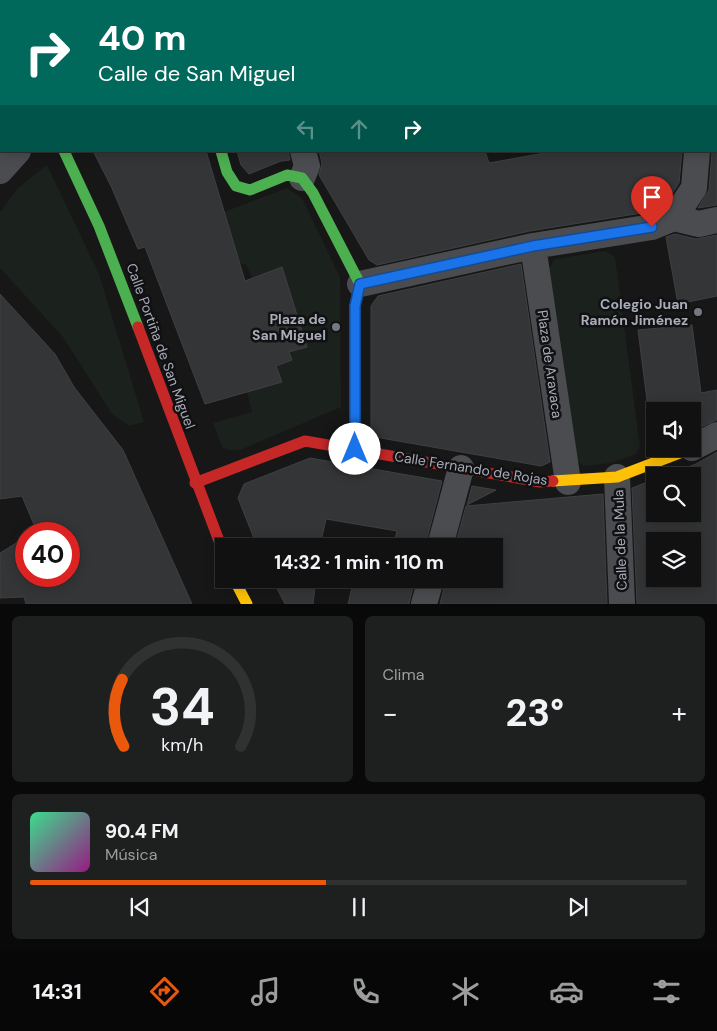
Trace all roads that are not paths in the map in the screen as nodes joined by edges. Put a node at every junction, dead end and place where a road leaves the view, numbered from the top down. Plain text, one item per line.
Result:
1 (17, 152) edge
2 (64, 152) edge
3 (221, 152) edge
4 (303, 152) edge
5 (696, 152) edge
6 (0, 170) edge
7 (302, 178) junction
8 (674, 218) junction
9 (717, 220) edge
10 (533, 246) junction
11 (360, 284) junction
12 (717, 435) edge
13 (701, 443) edge
14 (355, 449) junction
15 (669, 457) edge
16 (461, 468) junction
17 (618, 477) junction
18 (195, 482) junction
19 (568, 482) junction
20 (218, 538) edge
21 (442, 538) edge
22 (239, 588) edge
23 (428, 588) edge
24 (247, 604) edge
25 (424, 604) edge
26 (622, 604) edge

1 - 6 street
2 - 18 street, Calle Portiña de San Miguel
3 - 7 street
4 - 7 street
5 - 8 street
7 - 11 street
8 - 9 street
8 - 10 street
10 - 11 street
10 - 19 street, Plaza de Aravaca
11 - 14 street
12 - 13 street, Calle Fernando de Rojas
14 - 16 street, Calle Fernando de Rojas
14 - 18 street, Calle Fernando de Rojas
15 - 17 street, Calle Fernando de Rojas
16 - 19 street, Calle Fernando de Rojas
16 - 21 street
17 - 19 street, Calle Fernando de Rojas
17 - 26 street, Calle de la Mula
18 - 20 street, Calle Portiña de San Miguel
22 - 24 street
23 - 25 street

